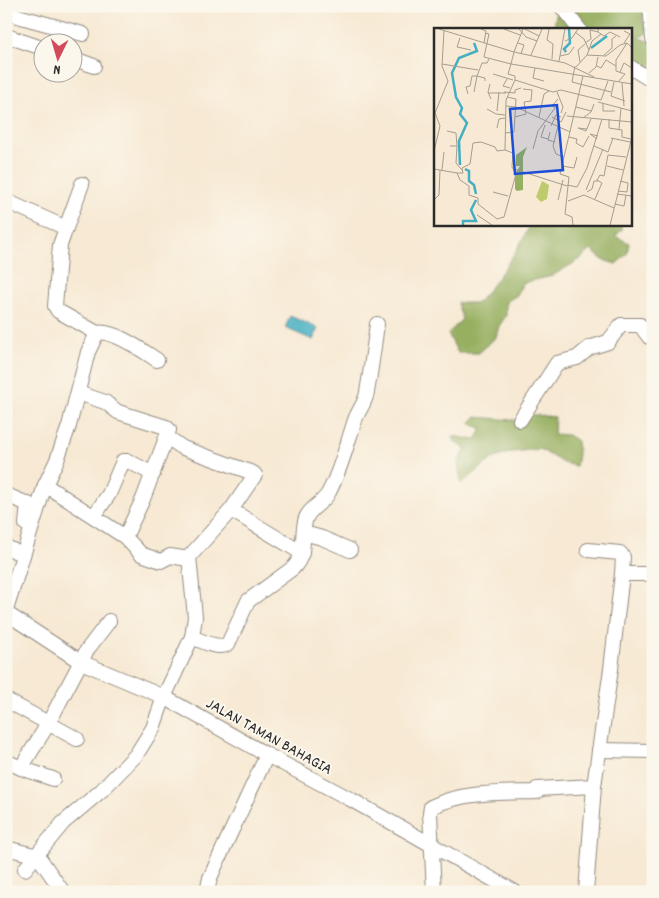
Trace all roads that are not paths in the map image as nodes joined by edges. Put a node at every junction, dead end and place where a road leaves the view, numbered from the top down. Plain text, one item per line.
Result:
1 (561, 6) edge
2 (650, 6) edge
3 (15, 11) edge
4 (578, 28) edge
5 (83, 34) dead end
6 (6, 36) edge
7 (653, 39) edge
8 (32, 45) edge
9 (82, 62) edge
10 (94, 66) dead end
11 (632, 68) edge
12 (653, 78) edge
13 (82, 184) dead end
14 (6, 201) edge
15 (66, 228) junction
16 (377, 324) dead end
17 (97, 333) junction
18 (653, 336) edge
19 (157, 360) dead end
20 (78, 393) junction
21 (520, 420) dead end
22 (167, 436) junction
23 (153, 474) junction
24 (45, 485) junction
25 (6, 495) edge
26 (231, 510) junction
27 (94, 516) junction
28 (304, 533) junction
29 (125, 537) junction
30 (6, 547) edge
31 (350, 550) dead end
32 (588, 550) dead end
33 (302, 553) junction
34 (21, 554) junction
35 (188, 559) junction
36 (622, 574) junction
37 (653, 574) edge
38 (6, 597) edge
39 (6, 612) edge
40 (109, 621) dead end
41 (192, 637) junction
42 (81, 662) junction
43 (164, 697) junction
44 (6, 700) edge
45 (48, 724) junction
46 (76, 739) dead end
47 (599, 750) junction
48 (653, 751) edge
49 (268, 755) junction
50 (6, 761) edge
51 (21, 768) junction
52 (53, 779) dead end
53 (594, 786) junction
54 (431, 844) junction
55 (6, 848) edge
56 (38, 856) junction
57 (25, 869) dead end
58 (63, 892) edge
59 (207, 892) edge
60 (434, 892) edge
61 (515, 892) edge
62 (586, 892) edge

1 - 4 street
2 - 7 street
3 - 5 street
3 - 6 street
6 - 8 street
9 - 10 street
11 - 12 street
13 - 15 street
14 - 15 street
15 - 17 street
16 - 28 street
17 - 19 street
17 - 20 street
18 - 21 street
20 - 22 street
20 - 24 street
22 - 23 street
22 - 26 street
23 - 27 street
23 - 29 street
24 - 27 street
24 - 39 street
25 - 34 street
26 - 33 street
26 - 35 street
27 - 29 street
28 - 31 street
28 - 33 street
29 - 35 street
30 - 34 street
32 - 36 street
33 - 41 street
34 - 38 street
35 - 41 street
36 - 37 street
36 - 47 street
39 - 42 street, JALAN TAMAN BAHAGIA
40 - 42 street
41 - 43 street
42 - 43 street, JALAN TAMAN BAHAGIA
42 - 45 street
43 - 49 street, JALAN TAMAN BAHAGIA
43 - 56 street
44 - 45 street
45 - 46 street
45 - 51 street
47 - 48 street
47 - 53 street
49 - 54 street, JALAN TAMAN BAHAGIA
49 - 59 street
50 - 51 street
51 - 52 street
53 - 54 street
53 - 62 street
54 - 60 street
54 - 61 street, JALAN TAMAN BAHAGIA
55 - 56 street
56 - 57 street
56 - 58 street

